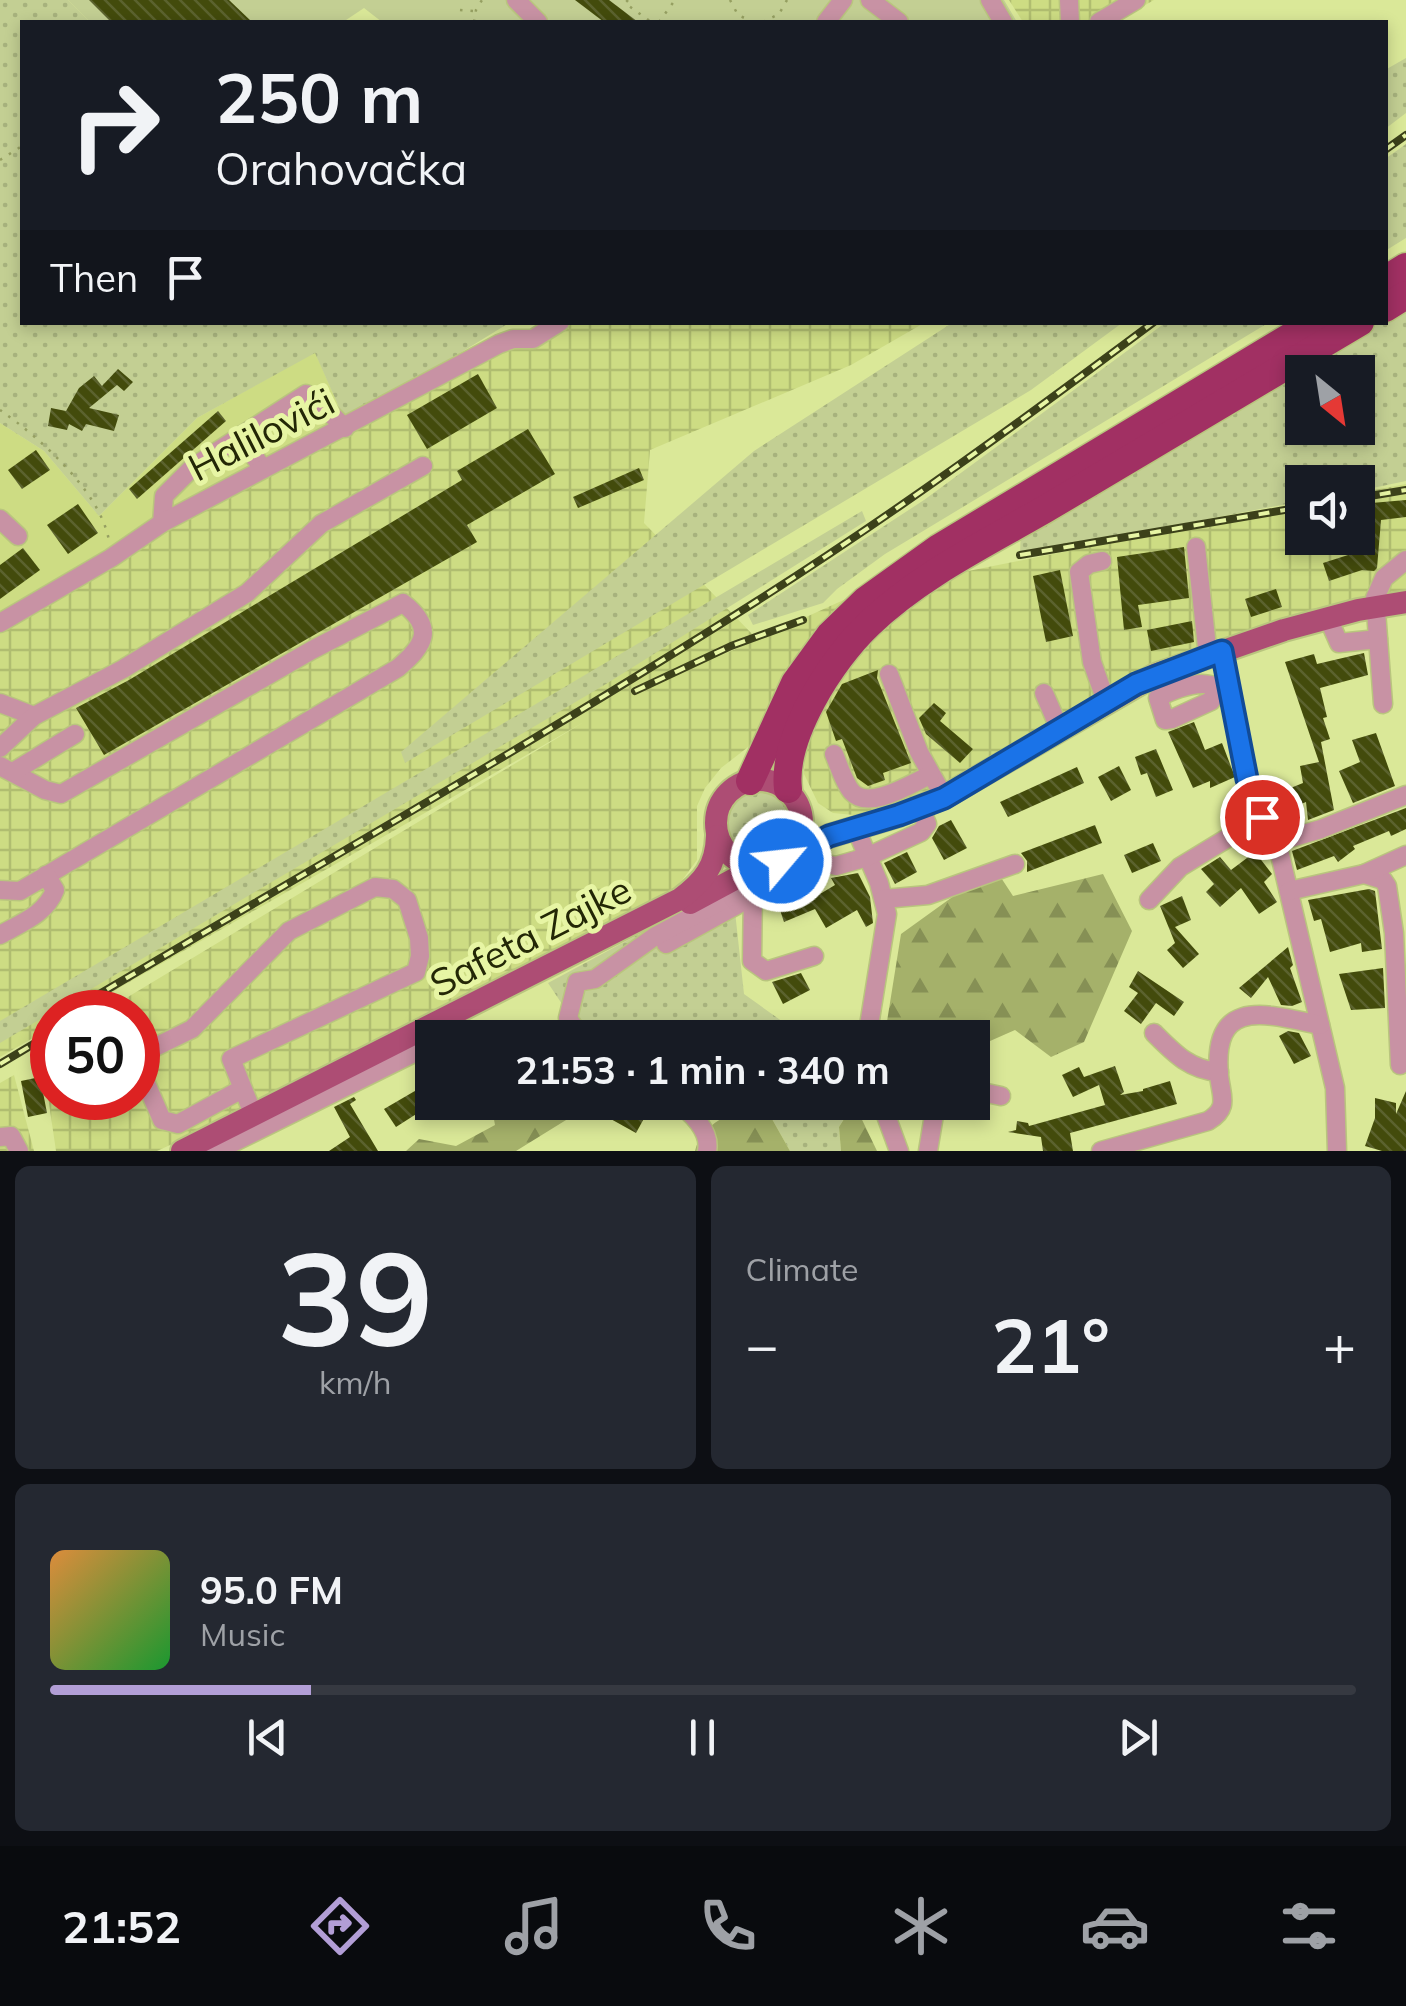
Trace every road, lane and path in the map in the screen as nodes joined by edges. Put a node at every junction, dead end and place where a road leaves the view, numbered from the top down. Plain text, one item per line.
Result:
1 (482, 0) edge
2 (516, 0) edge
3 (628, 0) edge
4 (787, 0) edge
5 (843, 0) edge
6 (870, 0) edge
7 (1136, 0) edge
8 (460, 10) dead end
9 (476, 10) junction
10 (474, 20) edge
11 (536, 20) edge
12 (648, 20) edge
13 (767, 20) edge
14 (828, 20) edge
15 (896, 20) edge
16 (1102, 20) edge
17 (555, 325) edge
18 (1352, 325) edge
19 (527, 331) edge
20 (1314, 336) edge
21 (0, 410) edge
22 (345, 428) junction
23 (240, 436) junction
24 (423, 466) dead end
25 (263, 469) junction
26 (0, 519) edge
27 (162, 523) junction
28 (18, 536) dead end
29 (1196, 547) dead end
30 (111, 558) junction
31 (1406, 560) edge
32 (1102, 562) dead end
33 (1406, 602) edge
34 (1374, 606) junction
35 (1328, 618) junction
36 (0, 623) edge
37 (1378, 638) junction
38 (1215, 653) junction
39 (889, 674) dead end
40 (1044, 692) dead end
41 (1106, 701) junction
42 (0, 702) edge
43 (1383, 704) dead end
44 (34, 716) junction
45 (1060, 730) junction
46 (75, 734) dead end
47 (0, 748) edge
48 (834, 754) dead end
49 (6, 769) edge
50 (930, 775) junction
51 (750, 781) junction
52 (792, 795) junction
53 (1406, 795) edge
54 (944, 798) junction
55 (920, 808) junction
56 (1262, 817) junction
57 (867, 825) junction
58 (718, 836) junction
59 (1277, 842) junction
60 (1406, 855) edge
61 (867, 857) junction
62 (1015, 864) dead end
63 (767, 872) junction
64 (1364, 874) junction
65 (46, 875) junction
66 (0, 890) edge
67 (1289, 891) junction
68 (884, 900) junction
69 (1150, 900) dead end
70 (0, 935) edge
71 (814, 956) dead end
72 (573, 987) junction
73 (569, 1020) edge
74 (870, 1020) edge
75 (1320, 1026) junction
76 (1154, 1033) dead end
77 (415, 1052) edge
78 (1400, 1065) dead end
79 (1219, 1072) junction
80 (242, 1089) junction
81 (990, 1094) edge
82 (1001, 1096) dead end
83 (254, 1116) junction
84 (695, 1120) edge
85 (888, 1120) edge
86 (933, 1120) edge
87 (0, 1136) edge
88 (18, 1151) edge
89 (182, 1151) edge
90 (200, 1151) edge
91 (216, 1151) edge
92 (706, 1151) edge
93 (899, 1151) edge
94 (928, 1151) edge
95 (1101, 1151) edge
96 (1337, 1151) edge

1 - 9 path
2 - 11 street
3 - 12 path
4 - 13 path
5 - 14 street
6 - 15 street
7 - 16 street
8 - 9 path
9 - 10 path
17 - 19 street, Halilovići
18 - 20 highway
19 - 22 street, Halilovići
20 - 51 highway
20 - 52 highway
21 - 30 path
22 - 23 street
22 - 25 street, Halilovići
23 - 25 street
23 - 27 street
24 - 44 street
25 - 27 street, Halilovići
26 - 28 street
27 - 30 street, Halilovići
29 - 38 street
30 - 36 street, Halilovići
31 - 34 street
32 - 41 street
33 - 34 main road, Safeta Zajke
34 - 35 main road, Safeta Zajke
34 - 37 street
35 - 37 street
35 - 38 main road, Safeta Zajke
37 - 43 street
38 - 41 main road, Safeta Zajke
38 - 56 street
39 - 50 street
40 - 45 street
41 - 45 main road, Safeta Zajke
42 - 44 street
44 - 47 street
45 - 54 main road, Safeta Zajke
46 - 49 street
48 - 50 street
49 - 65 street
50 - 54 street
51 - 52 main road, Safeta Zajke
51 - 58 main road, Safeta Zajke
52 - 57 main road, Safeta Zajke
52 - 63 main road
53 - 59 street
54 - 55 main road, Safeta Zajke
55 - 57 main road, Safeta Zajke
55 - 61 street
56 - 59 street
56 - 69 street
57 - 61 street
57 - 63 main road, Safeta Zajke
58 - 63 main road
58 - 83 main road, Safeta Zajke
59 - 67 street
60 - 64 street
61 - 63 street
61 - 68 street
62 - 68 street
63 - 71 street
63 - 72 main road, Safeta Zajke
63 - 72 street
64 - 67 street
64 - 78 street
65 - 66 street
65 - 70 street
67 - 75 street
68 - 74 street
72 - 73 street
72 - 90 main road, Safeta Zajke
75 - 79 street
75 - 96 street
76 - 79 street
77 - 91 street
79 - 95 street
80 - 80 street
80 - 83 street
81 - 82 street
83 - 89 main road, Safeta Zajke
84 - 92 street
85 - 93 street
86 - 94 street
87 - 88 street

